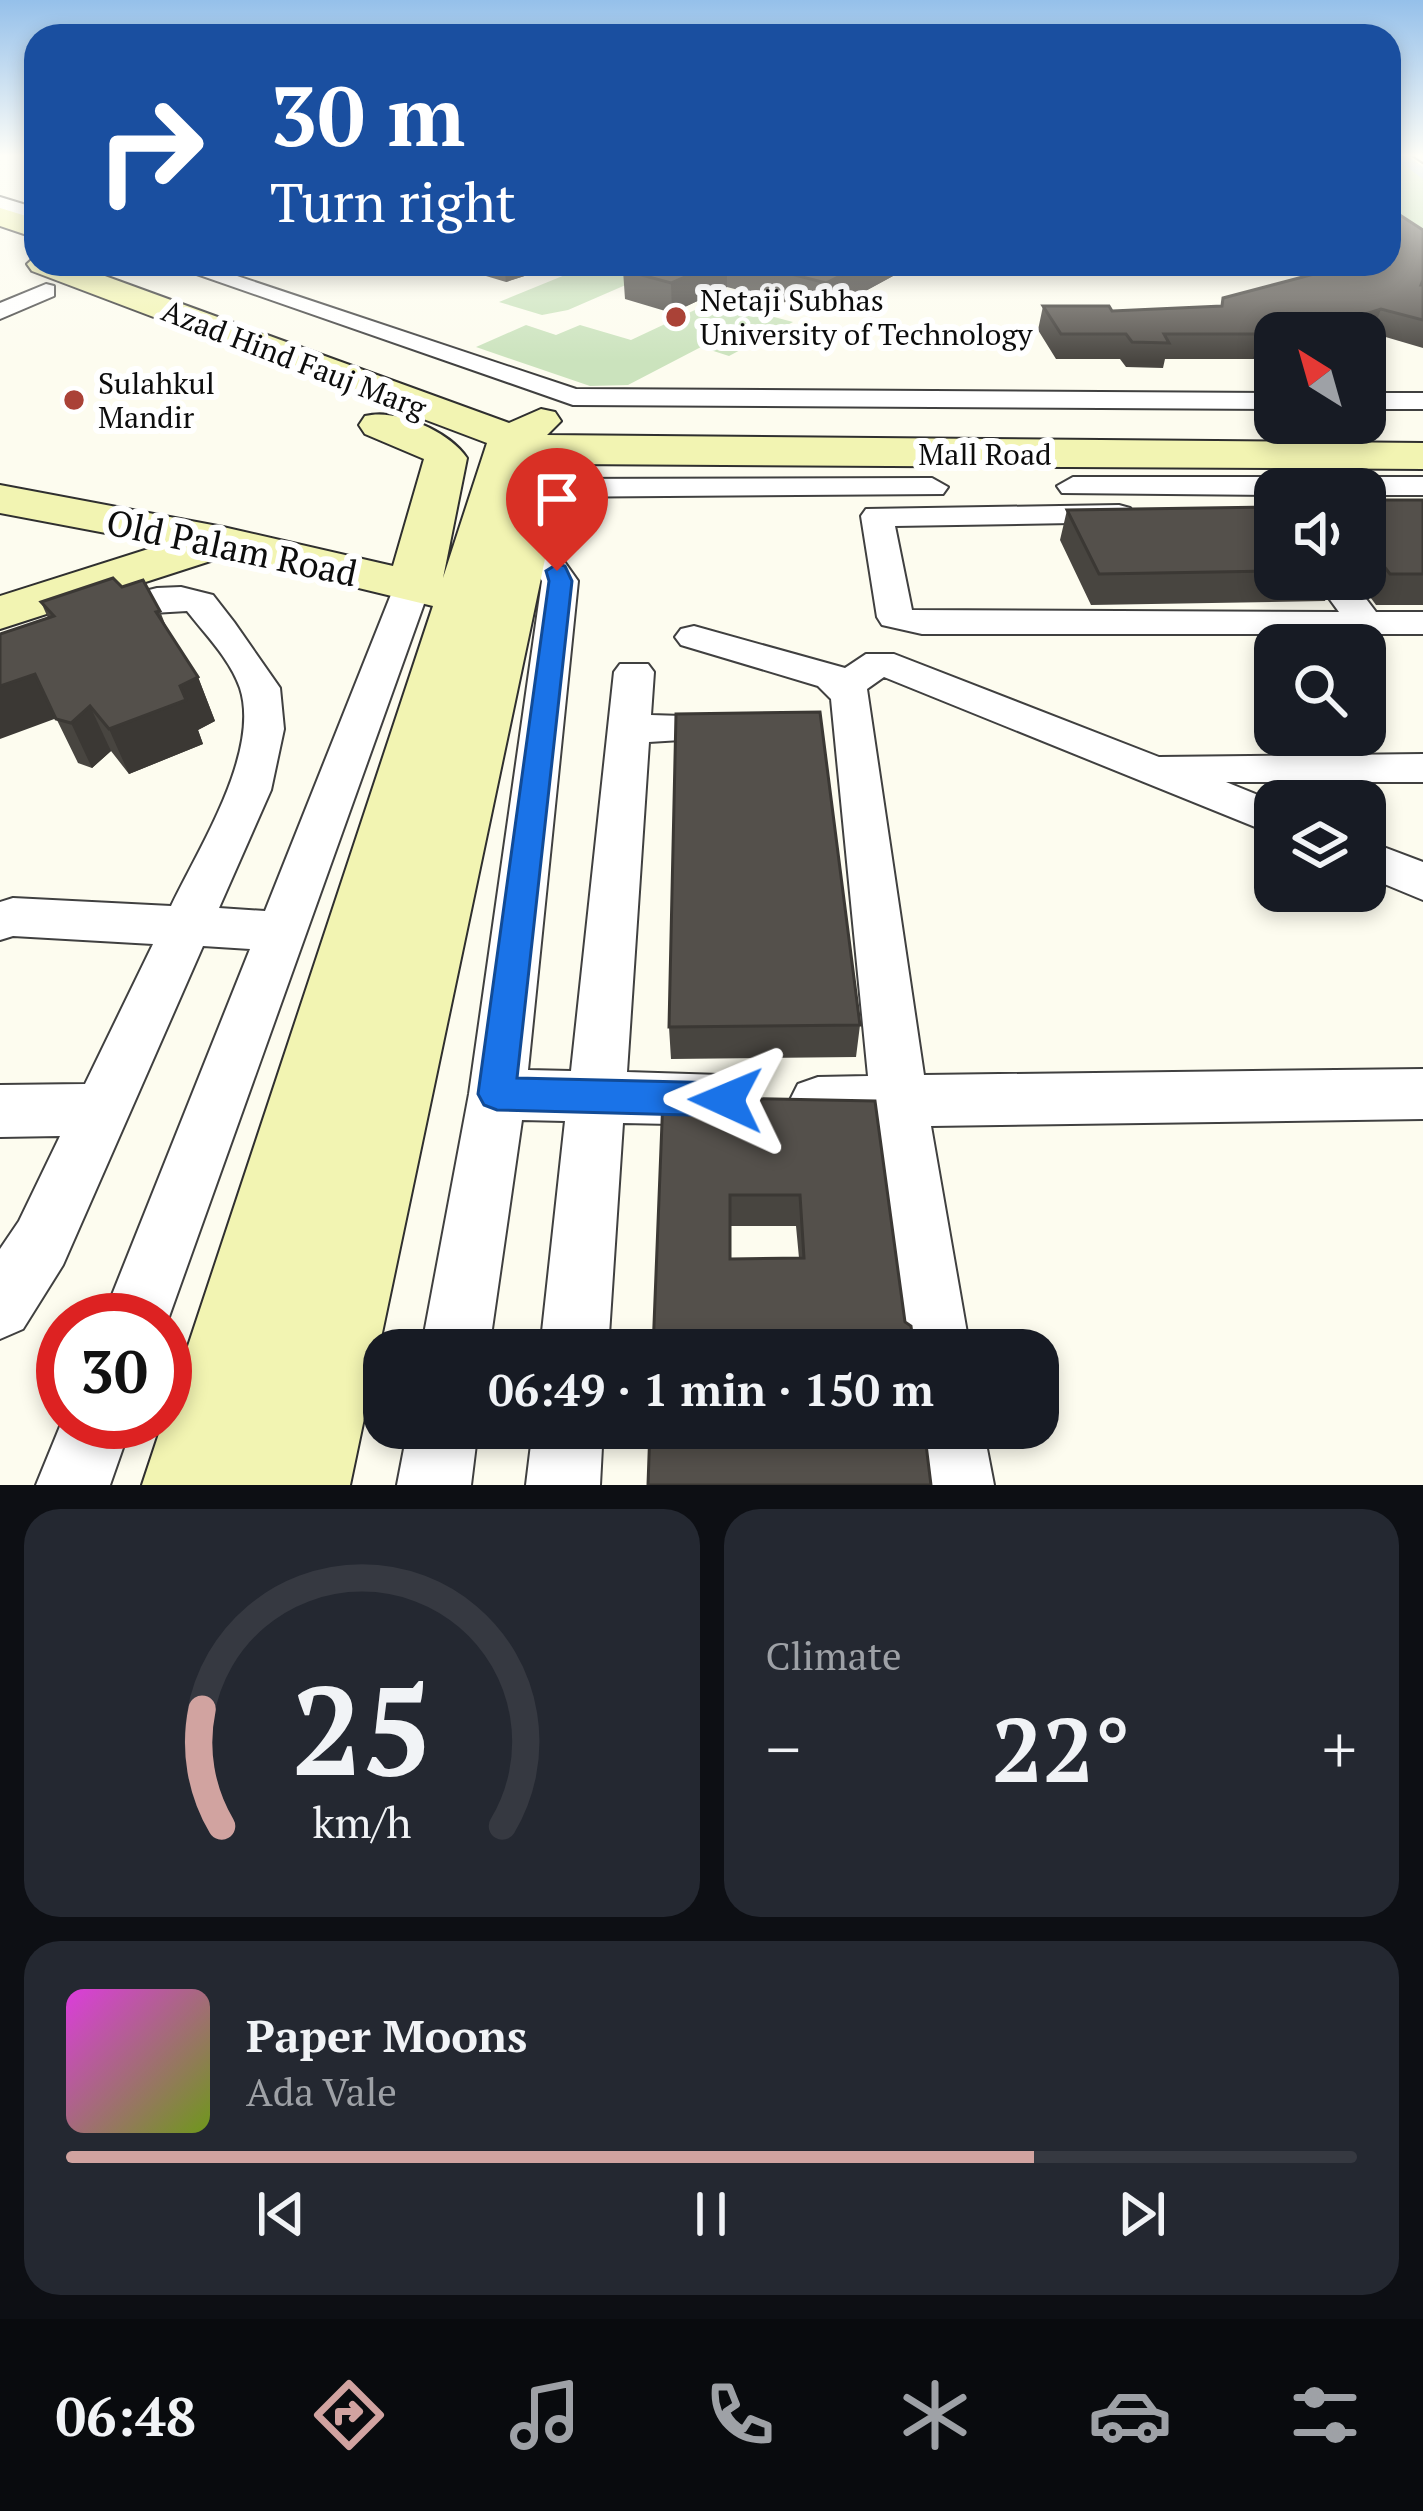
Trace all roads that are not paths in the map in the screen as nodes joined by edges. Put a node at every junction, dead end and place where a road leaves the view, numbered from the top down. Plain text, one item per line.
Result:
1 (38, 276) edge
2 (51, 276) edge
3 (53, 276) edge
4 (159, 276) edge
5 (202, 276) edge
6 (0, 312) edge
7 (1386, 401) edge
8 (1423, 401) edge
9 (1254, 402) edge
10 (1423, 427) edge
11 (547, 452) junction
12 (1423, 456) edge
13 (1221, 470) junction
14 (1423, 486) edge
15 (0, 499) edge
16 (1254, 503) edge
17 (1254, 515) edge
18 (1386, 516) edge
19 (1423, 517) edge
20 (224, 542) junction
21 (438, 592) junction
22 (1349, 600) edge
23 (0, 613) edge
24 (900, 620) junction
25 (1365, 622) junction
26 (1423, 623) edge
27 (694, 637) dead end
28 (0, 650) edge
29 (634, 672) dead end
30 (847, 700) junction
31 (763, 727) edge
32 (629, 729) junction
33 (1152, 767) junction
34 (1423, 768) edge
35 (1254, 810) edge
36 (1386, 866) edge
37 (1423, 882) edge
38 (0, 921) edge
39 (188, 927) junction
40 (282, 931) junction
41 (497, 1094) junction
42 (1423, 1094) edge
43 (597, 1096) junction
44 (899, 1104) junction
45 (103, 1110) junction
46 (0, 1111) edge
47 (145, 1293) edge
48 (0, 1306) edge
49 (458, 1329) edge
50 (576, 1329) edge
51 (934, 1329) edge
52 (87, 1449) edge
53 (440, 1449) edge
54 (566, 1449) edge
55 (951, 1449) edge
56 (73, 1485) edge
57 (194, 1485) edge
58 (298, 1485) edge
59 (434, 1485) edge
60 (562, 1485) edge
61 (957, 1485) edge

1 - 6 street
2 - 21 main road
3 - 11 main road, Azad Hind Fauj Marg
4 - 11 main road, Azad Hind Fauj Marg
5 - 11 street
7 - 8 street
9 - 11 street
10 - 11 main road, Mall Road
11 - 13 main road, Mall Road
11 - 21 main road
11 - 41 street
11 - 58 main road
12 - 13 main road, Mall Road
13 - 14 street
13 - 16 street
15 - 20 main road, Old Palam Road
17 - 24 street
18 - 19 street
20 - 21 main road, Old Palam Road
20 - 23 main road
21 - 40 street
21 - 57 main road
22 - 25 street
24 - 25 street
24 - 30 street
25 - 26 street
27 - 30 street
28 - 39 street
29 - 32 street
30 - 33 street
30 - 44 street
31 - 32 street
32 - 43 street
33 - 34 street
33 - 35 street
36 - 37 street
38 - 39 street
39 - 40 street
39 - 45 street
40 - 47 street
41 - 43 street
41 - 49 street
42 - 44 street
43 - 44 street
43 - 50 street
44 - 51 street
45 - 46 street
45 - 48 street
52 - 56 street
53 - 59 street
54 - 60 street
55 - 61 street

